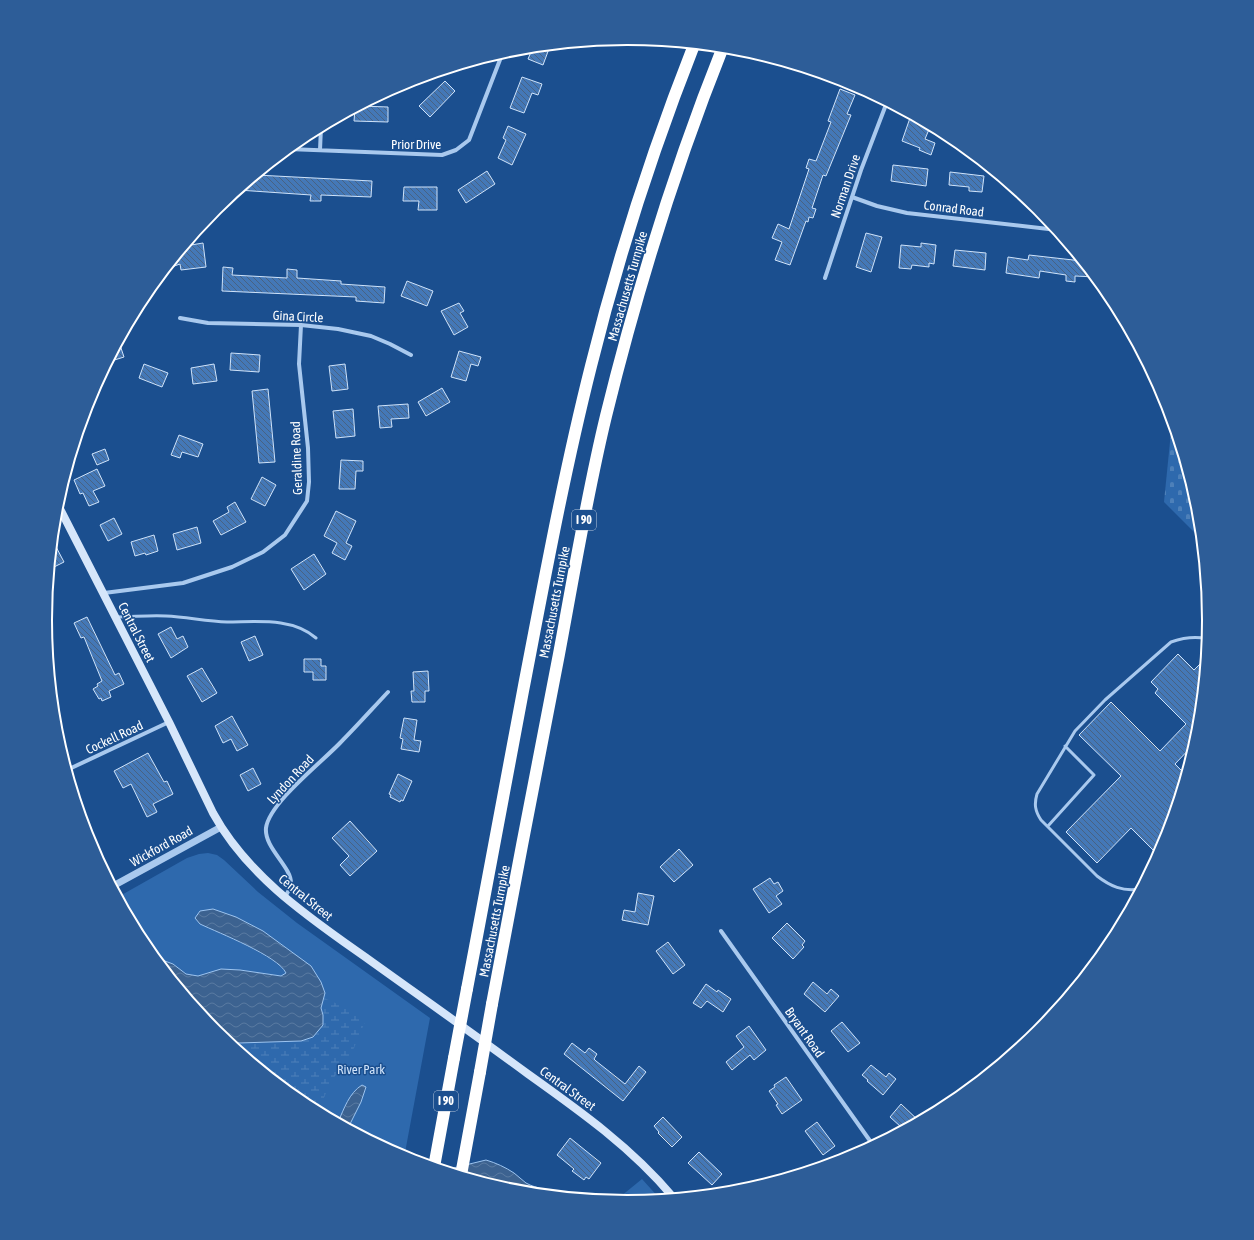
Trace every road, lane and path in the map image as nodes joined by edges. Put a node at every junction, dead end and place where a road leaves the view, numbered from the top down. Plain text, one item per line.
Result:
1 (693, 49) edge
2 (721, 53) edge
3 (500, 60) edge
4 (885, 106) edge
5 (321, 134) edge
6 (298, 149) edge
7 (320, 150) junction
8 (852, 197) junction
9 (1048, 229) edge
10 (825, 278) dead end
11 (180, 318) dead end
12 (301, 325) junction
13 (411, 355) dead end
14 (62, 513) edge
15 (104, 593) junction
16 (116, 617) junction
17 (316, 638) dead end
18 (1202, 638) edge
19 (388, 692) dead end
20 (169, 722) junction
21 (1065, 746) junction
22 (72, 768) edge
23 (221, 826) junction
24 (1048, 826) junction
25 (116, 884) edge
26 (1135, 890) edge
27 (285, 897) junction
28 (721, 931) dead end
29 (870, 1141) edge
30 (435, 1161) edge
31 (462, 1170) edge
32 (669, 1194) edge

1 - 30 highway, Massachusetts Turnpike / I 90, bridge
2 - 31 highway, Massachusetts Turnpike / I 90, bridge
3 - 7 street, Prior Drive
4 - 8 street, Norman Drive
5 - 7 street
6 - 7 street, Prior Drive
8 - 9 street, Conrad Road
8 - 10 street, Norman Drive
11 - 12 street, Gina Circle
12 - 13 street, Gina Circle
12 - 15 street, Geraldine Road
14 - 15 main road, Central Street
15 - 16 main road, Central Street
16 - 17 lane
16 - 20 main road, Central Street
18 - 21 lane
19 - 27 street, Lyndon Road
20 - 22 street, Cockell Road
20 - 23 main road, Central Street
21 - 24 lane
21 - 24 lane
23 - 25 street, Wickford Road
23 - 27 main road, Central Street
24 - 26 lane
27 - 32 main road, Central Street
28 - 29 street, Bryant Road

